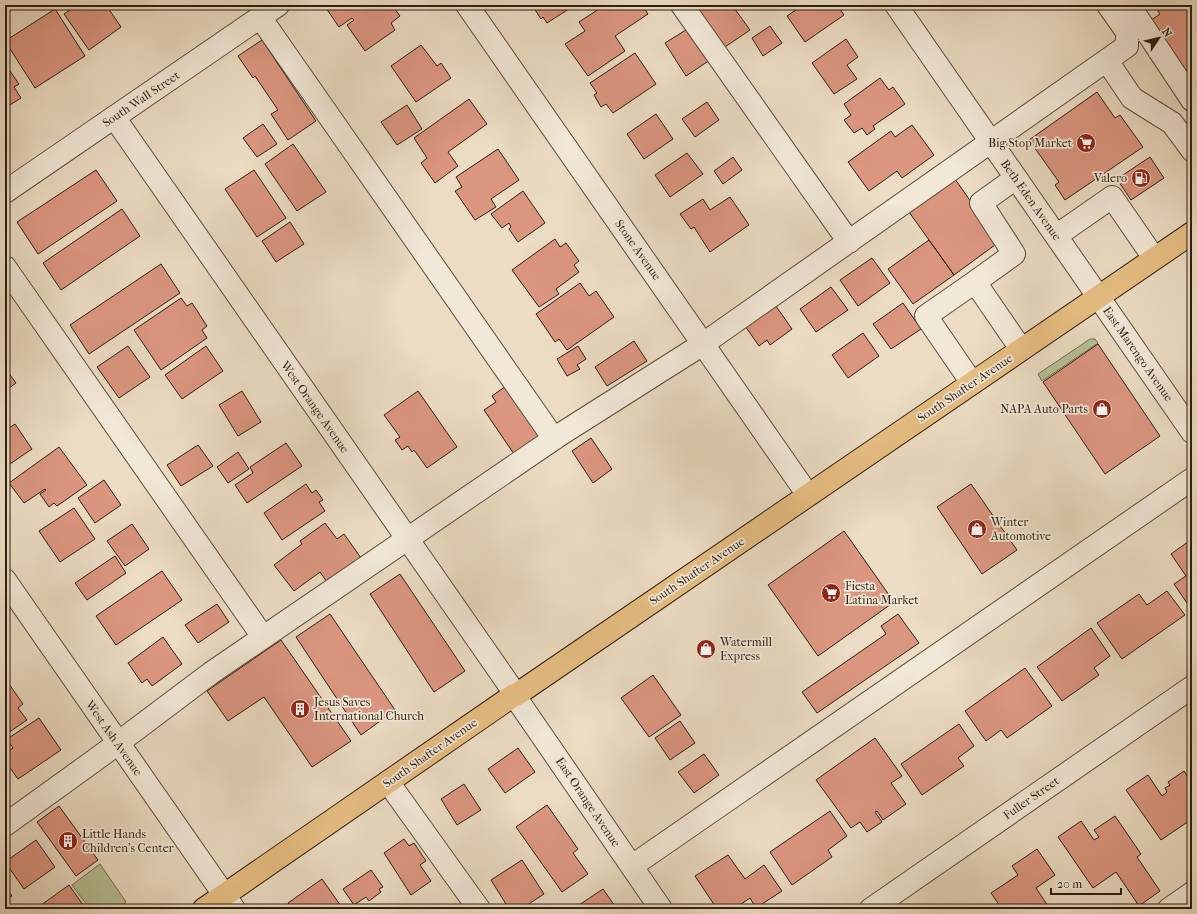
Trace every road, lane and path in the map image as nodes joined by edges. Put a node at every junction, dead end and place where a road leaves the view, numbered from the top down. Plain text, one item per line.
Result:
1 (467, 5) edge
2 (682, 5) edge
3 (896, 5) edge
4 (1108, 5) edge
5 (1137, 10) edge
6 (269, 11) edge
7 (1106, 60) junction
8 (1192, 100) edge
9 (114, 118) junction
10 (991, 142) junction
11 (1192, 150) edge
12 (1016, 178) junction
13 (5, 192) edge
14 (1192, 232) edge
15 (1056, 236) junction
16 (849, 242) junction
17 (1154, 258) junction
18 (5, 267) edge
19 (975, 282) junction
20 (1098, 296) junction
21 (703, 344) junction
22 (1021, 350) junction
23 (972, 383) junction
24 (1192, 432) edge
25 (554, 439) junction
26 (1192, 479) edge
27 (808, 495) junction
28 (407, 539) junction
29 (5, 580) edge
30 (263, 637) junction
31 (1192, 687) edge
32 (515, 695) junction
33 (118, 743) junction
34 (388, 782) junction
35 (5, 825) edge
36 (632, 866) junction
37 (1192, 893) edge
38 (229, 902) edge
39 (204, 909) edge
40 (479, 909) edge
41 (661, 909) edge
42 (871, 909) edge
43 (1169, 909) edge

1 - 21 street, Stone Avenue
2 - 16 street
3 - 10 street, Beth Eden Avenue
4 - 7 street
5 - 8 street
6 - 9 street, South Wall Street
6 - 25 street
7 - 10 street
7 - 11 street
9 - 13 street, South Wall Street
9 - 28 street, West Orange Avenue
10 - 12 street, Beth Eden Avenue
10 - 16 street
12 - 15 street, Beth Eden Avenue
12 - 19 street
14 - 17 main road, South Shafter Avenue
15 - 17 street
15 - 20 street, Beth Eden Avenue
16 - 21 street
17 - 20 main road, South Shafter Avenue
18 - 30 street
19 - 22 street
19 - 23 street
20 - 22 main road, South Shafter Avenue
20 - 24 street, East Marengo Avenue
21 - 25 street
21 - 27 street, Stone Avenue
22 - 23 main road, South Shafter Avenue
23 - 27 main road, South Shafter Avenue
25 - 28 street
26 - 36 street
27 - 32 main road, South Shafter Avenue
28 - 30 street
28 - 32 street, West Orange Avenue
29 - 33 street, West Ash Avenue
30 - 33 street
31 - 42 street, Fuller Street
32 - 34 main road, South Shafter Avenue
32 - 36 street, East Orange Avenue
33 - 35 street
33 - 38 street, West Ash Avenue
34 - 38 main road, South Shafter Avenue
34 - 40 street
36 - 41 street, East Orange Avenue
37 - 43 street
38 - 39 main road, South Shafter Avenue

